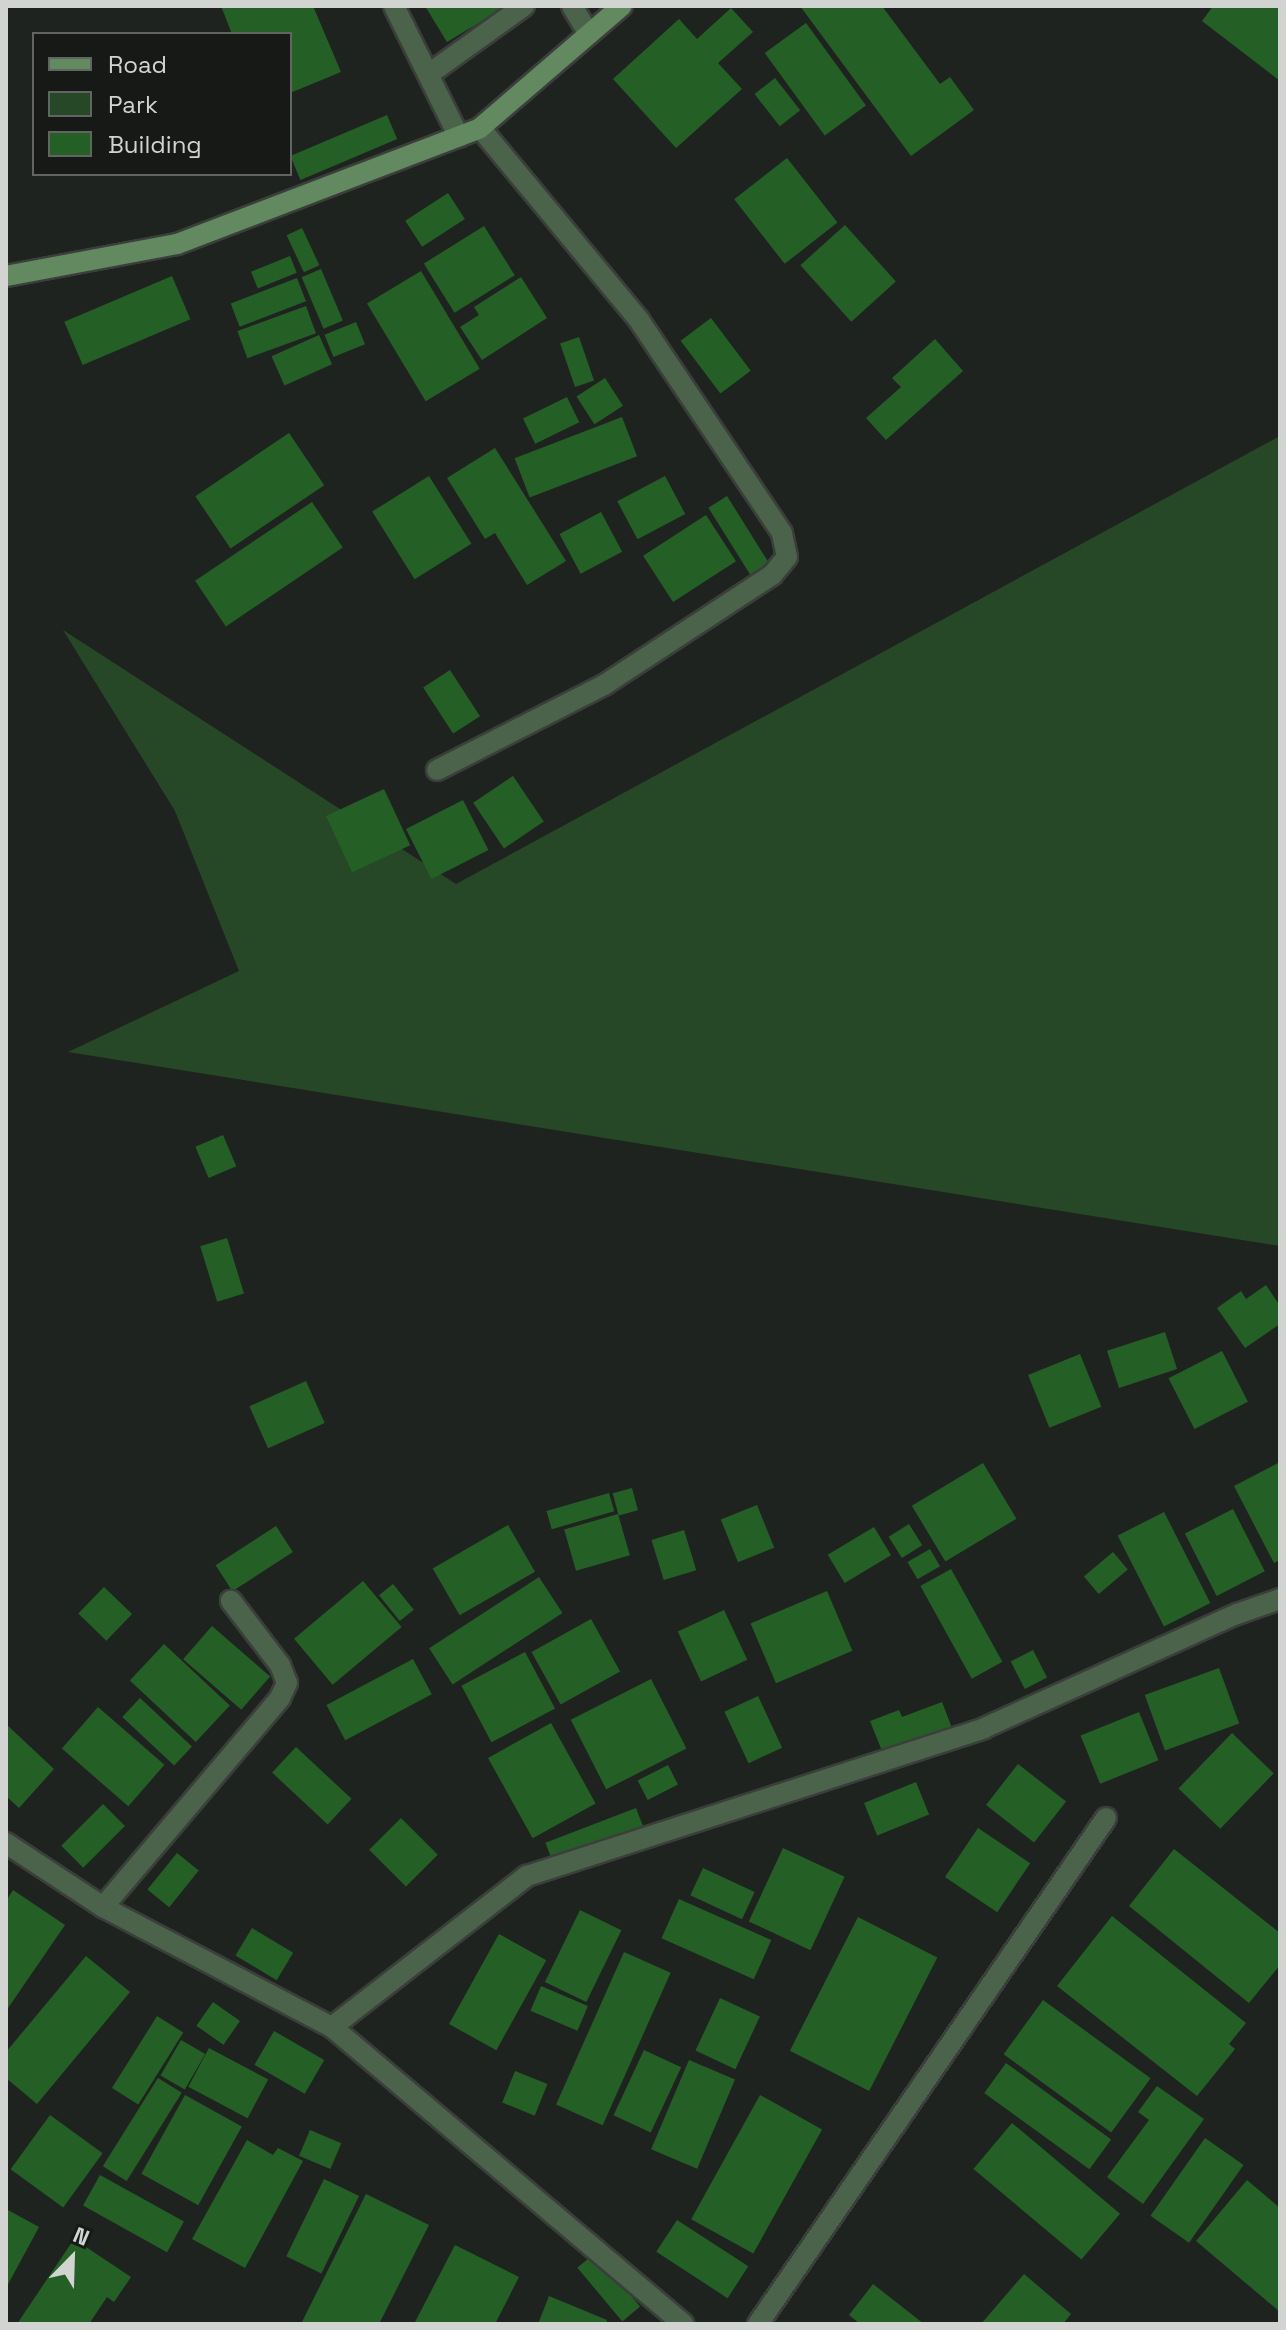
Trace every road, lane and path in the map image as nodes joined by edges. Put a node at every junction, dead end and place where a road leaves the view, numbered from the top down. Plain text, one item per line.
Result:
1 (394, 6) edge
2 (524, 6) edge
3 (572, 6) edge
4 (622, 6) edge
5 (589, 34) junction
6 (429, 74) junction
7 (480, 128) junction
8 (459, 137) junction
9 (6, 276) edge
10 (437, 770) dead end
11 (1280, 1599) edge
12 (231, 1601) dead end
13 (1106, 1818) dead end
14 (6, 1843) edge
15 (103, 1907) junction
16 (332, 2027) junction
17 (683, 2324) edge
18 (758, 2324) edge

1 - 6 street
2 - 6 street
3 - 5 street
4 - 5 main road
5 - 7 main road
6 - 8 street
7 - 8 main road
7 - 10 street
8 - 9 main road
11 - 16 street
12 - 15 street
13 - 18 street
14 - 15 street
15 - 16 street
16 - 17 street

